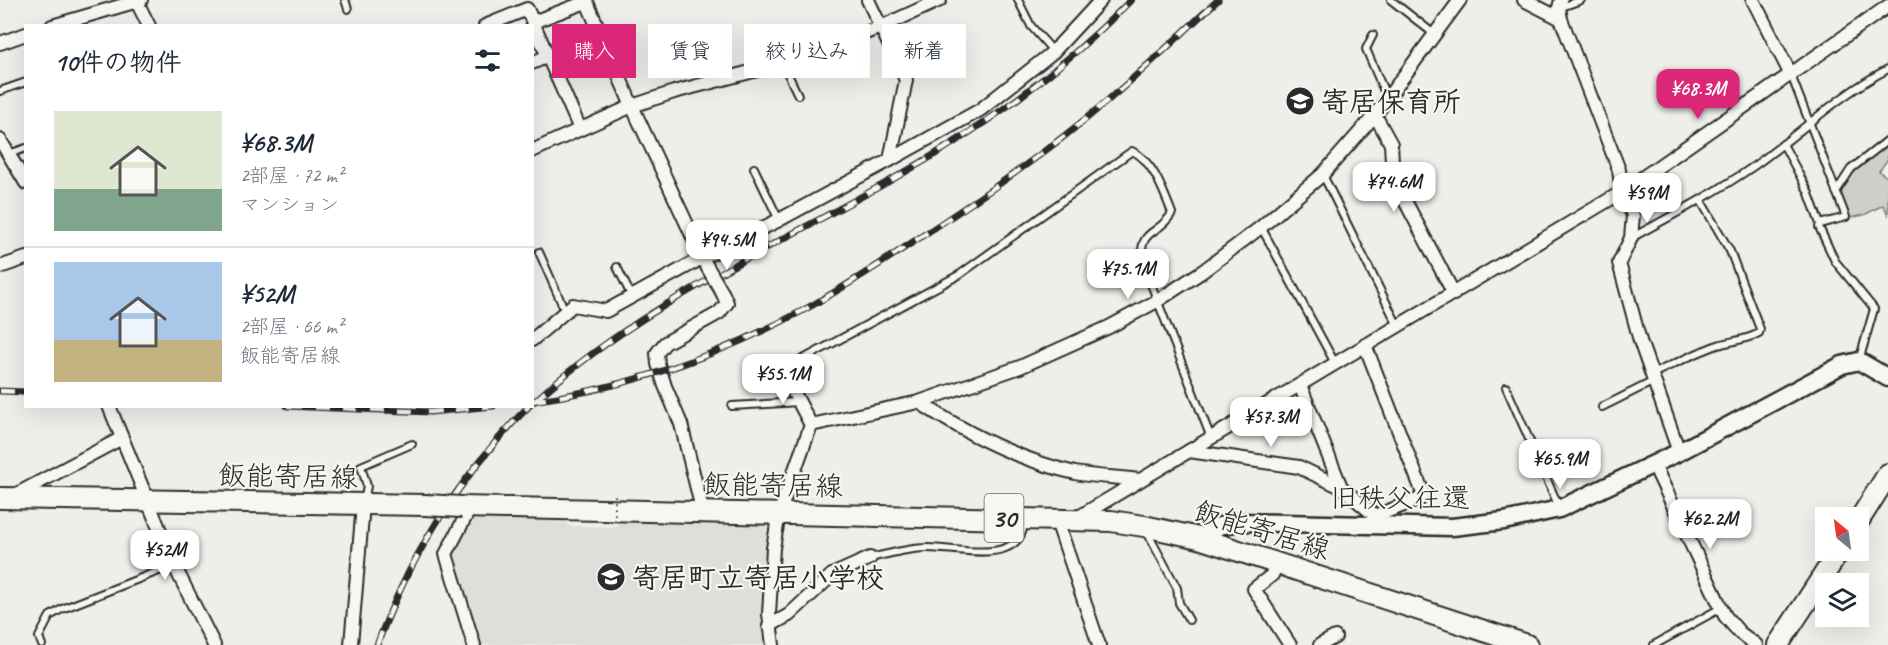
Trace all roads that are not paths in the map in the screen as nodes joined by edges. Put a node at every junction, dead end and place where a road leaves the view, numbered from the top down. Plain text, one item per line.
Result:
1 (345, 0) edge
2 (868, 0) edge
3 (940, 0) edge
4 (1018, 0) edge
5 (1101, 0) edge
6 (1391, 0) edge
7 (1460, 0) edge
8 (1524, 0) edge
9 (1581, 0) edge
10 (1753, 0) edge
11 (139, 1) edge
12 (586, 1) edge
13 (1888, 6) edge
14 (348, 9) dead end
15 (1560, 9) edge
16 (532, 22) joint
17 (59, 24) edge
18 (148, 24) edge
19 (490, 24) edge
20 (534, 26) edge
21 (881, 27) junction
22 (870, 31) edge
23 (24, 35) edge
24 (1435, 35) junction
25 (1373, 36) dead end
26 (0, 43) edge
27 (1053, 52) junction
28 (548, 56) junction
29 (534, 62) edge
30 (1888, 69) edge
31 (744, 74) edge
32 (1791, 75) junction
33 (790, 78) edge
34 (24, 83) edge
35 (0, 91) edge
36 (798, 95) dead end
37 (1387, 99) junction
38 (632, 106) junction
39 (1375, 115) junction
40 (1808, 123) junction
41 (580, 129) junction
42 (0, 140) edge
43 (1888, 140) edge
44 (1783, 144) junction
45 (24, 149) edge
46 (534, 150) edge
47 (8, 155) junction
48 (890, 160) junction
49 (754, 168) dead end
50 (1323, 174) junction
51 (24, 180) edge
52 (1622, 192) junction
53 (1836, 192) junction
54 (1701, 201) junction
55 (779, 220) junction
56 (1820, 224) junction
57 (1261, 227) junction
58 (1630, 238) junction
59 (539, 252) dead end
60 (24, 259) edge
61 (704, 260) junction
62 (0, 267) edge
63 (617, 267) dead end
64 (1454, 294) junction
65 (632, 297) junction
66 (1157, 301) junction
67 (565, 311) junction
68 (1398, 326) junction
69 (534, 338) edge
70 (1365, 345) junction
71 (1859, 361) junction
72 (1335, 363) junction
73 (782, 370) joint
74 (1653, 377) junction
75 (1888, 378) edge
76 (1300, 385) junction
77 (1506, 387) dead end
78 (799, 402) junction
79 (919, 402) junction
80 (732, 406) dead end
81 (1602, 407) dead end
82 (110, 408) edge
83 (811, 425) junction
84 (122, 438) junction
85 (1211, 438) junction
86 (412, 444) dead end
87 (1189, 451) junction
88 (1679, 452) junction
89 (1654, 465) junction
90 (1888, 474) edge
91 (1140, 480) junction
92 (1341, 487) junction
93 (3, 501) edge
94 (149, 502) junction
95 (363, 505) junction
96 (466, 507) junction
97 (1867, 507) edge
98 (1560, 509) junction
99 (703, 513) junction
100 (779, 514) junction
101 (1025, 518) junction
102 (1056, 518) junction
103 (1076, 519) junction
104 (1381, 521) junction
105 (1144, 526) junction
106 (1199, 538) junction
107 (870, 558) joint
108 (1833, 561) edge
109 (1277, 564) junction
110 (174, 565) junction
111 (1721, 608) junction
112 (1189, 620) dead end
113 (770, 626) junction
114 (1335, 637) dead end
115 (350, 644) edge
116 (42, 645) edge
117 (213, 645) edge
118 (474, 645) edge
119 (773, 645) edge
120 (1099, 645) edge
121 (1290, 645) edge
122 (1320, 645) edge
123 (1527, 645) edge
124 (1654, 645) edge
125 (1756, 645) edge
126 (1778, 645) edge

1 - 14 lane
2 - 21 street
3 - 21 street
4 - 27 lane
5 - 27 street
6 - 24 lane
7 - 24 street
8 - 15 street
9 - 15 lane
10 - 32 street
11 - 17 street
11 - 18 street
12 - 16 street
12 - 38 street
13 - 32 street
15 - 52 street
16 - 19 street
20 - 28 street
21 - 22 street
21 - 48 street
23 - 26 street
24 - 37 street
25 - 37 lane
27 - 48 street
28 - 29 street
28 - 41 street
30 - 40 lane
31 - 38 street
32 - 40 lane
32 - 52 street
33 - 36 lane
34 - 35 lane
37 - 39 street
38 - 41 street
38 - 61 street
39 - 50 street
39 - 64 street
40 - 44 lane
40 - 53 lane
41 - 46 street
42 - 47 street
43 - 53 lane
44 - 54 lane
44 - 56 lane
45 - 47 lane
47 - 51 street
48 - 55 street
49 - 55 lane
50 - 57 street
50 - 68 lane
52 - 58 street
52 - 64 street
53 - 56 lane
54 - 58 lane
54 - 74 lane
55 - 61 street
56 - 71 lane
57 - 66 street
57 - 72 lane
58 - 74 street
59 - 67 lane
60 - 62 street
61 - 65 street
61 - 99 street, bridge
63 - 65 lane
64 - 68 street
65 - 67 street
66 - 73 lane
66 - 79 street
66 - 85 lane
67 - 69 street
68 - 70 street
70 - 72 street
70 - 104 street
71 - 75 street
71 - 88 street, 旧秩父往還
72 - 76 street
73 - 78 street
74 - 81 lane
74 - 88 street
76 - 85 street
76 - 92 street
77 - 98 lane
78 - 80 lane
78 - 83 street
79 - 83 street
79 - 91 street
82 - 84 street
83 - 100 street
84 - 93 street
84 - 94 street
85 - 87 street
86 - 95 lane
87 - 91 street
87 - 92 street
88 - 89 street, 旧秩父往還
89 - 98 street, 旧秩父往還
89 - 111 street
90 - 97 main road
91 - 103 street
92 - 104 street
93 - 94 main road, 飯能寄居線 / 30
94 - 95 main road, 飯能寄居線 / 30
94 - 110 street
95 - 96 main road, 飯能寄居線 / 30, bridge
95 - 115 street
96 - 99 main road, 飯能寄居線 / 30
96 - 118 street
98 - 104 street, 旧秩父往還
99 - 100 main road, 飯能寄居線 / 30
100 - 101 main road, 飯能寄居線 / 30
100 - 113 street
101 - 102 main road, 飯能寄居線 / 30
101 - 107 lane
102 - 103 main road, 飯能寄居線 / 30
102 - 120 street
103 - 105 main road, 飯能寄居線 / 30
104 - 106 street, 旧秩父往還
105 - 106 main road, 飯能寄居線 / 30
105 - 112 lane
106 - 109 main road, 飯能寄居線 / 30
107 - 113 street
108 - 126 main road
109 - 121 street
109 - 123 main road, 飯能寄居線 / 30
110 - 116 lane
110 - 117 street
111 - 124 lane
111 - 125 street
113 - 119 street
114 - 122 street

